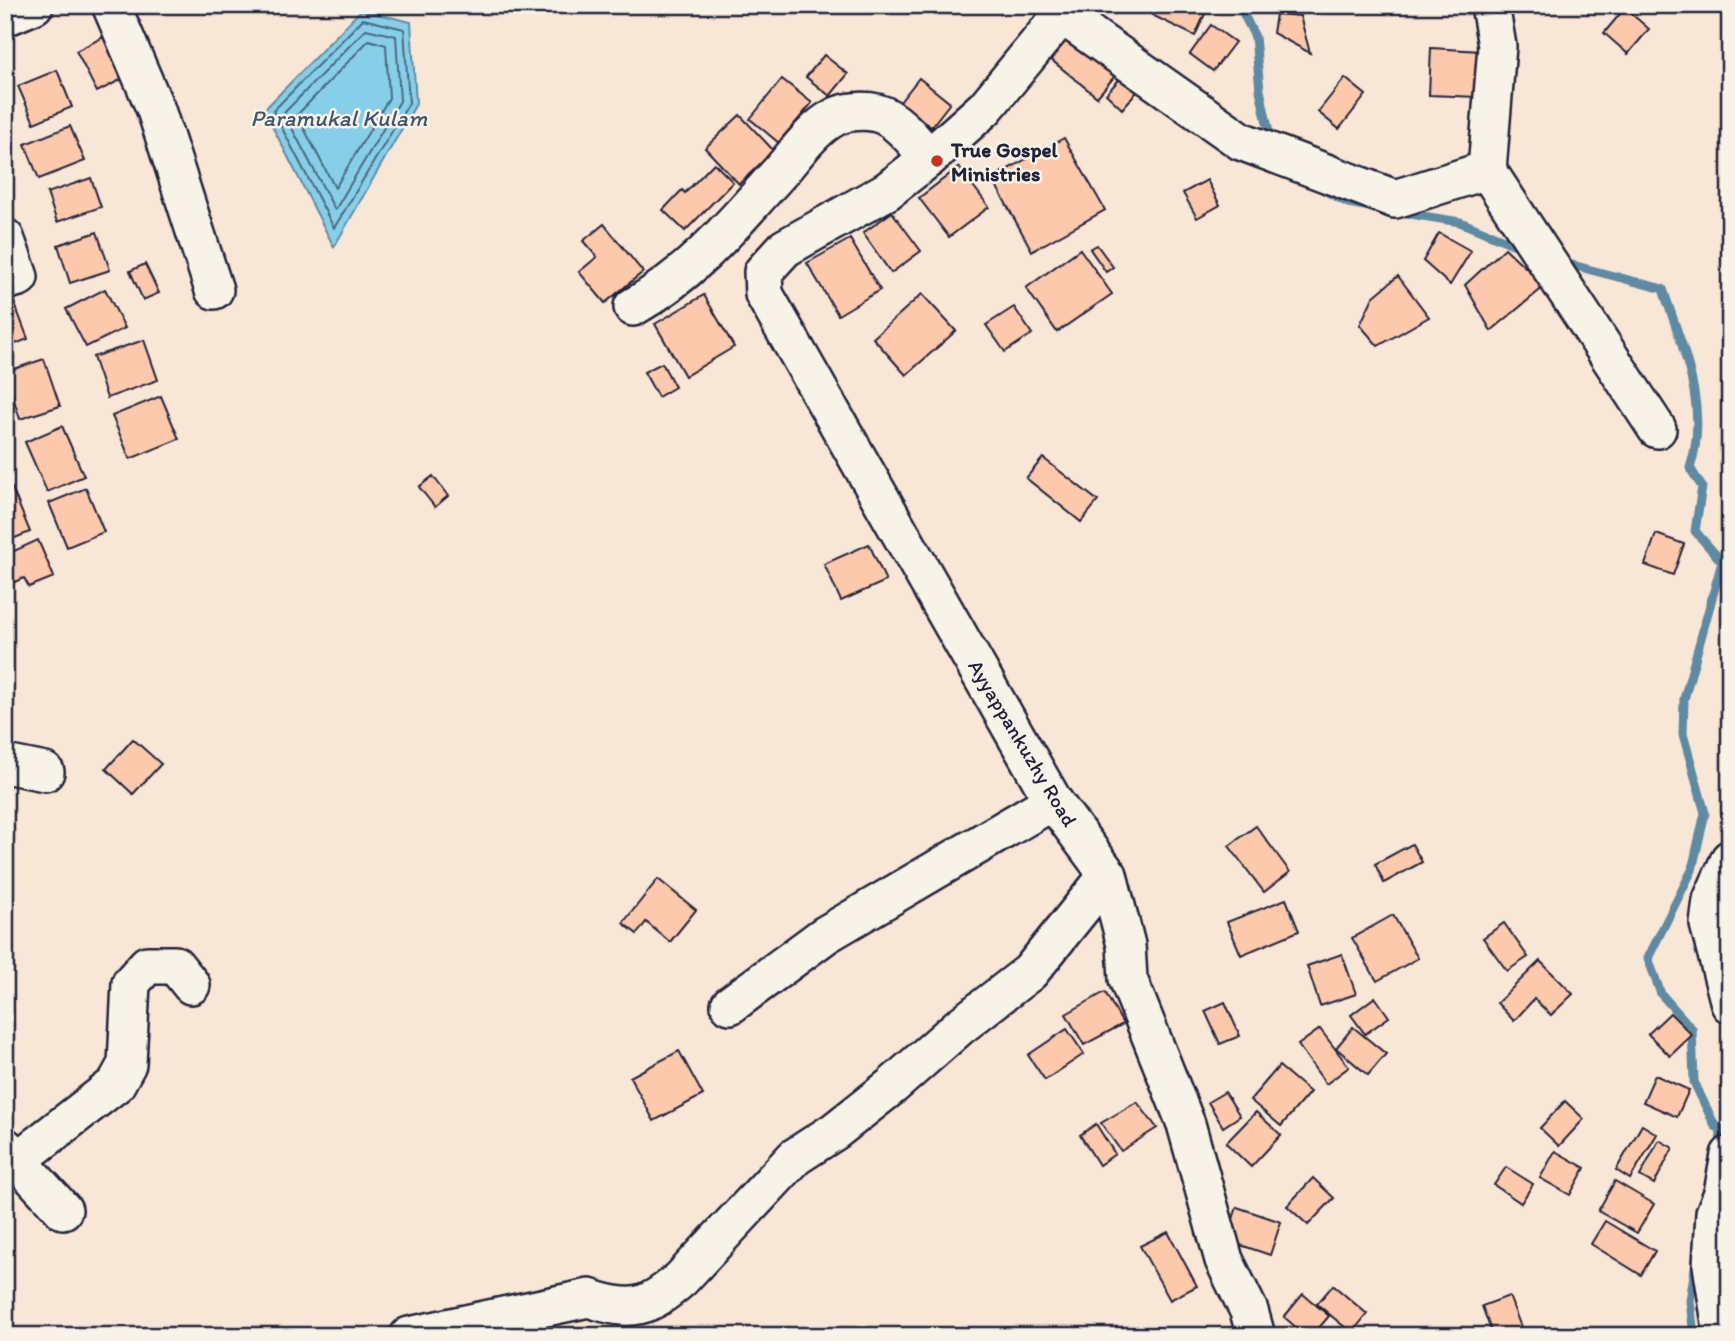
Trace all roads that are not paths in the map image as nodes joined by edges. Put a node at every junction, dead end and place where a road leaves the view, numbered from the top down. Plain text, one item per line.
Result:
1 (34, 5) edge
2 (111, 5) edge
3 (1490, 5) edge
4 (1066, 10) edge
5 (5, 17) edge
6 (929, 158) junction
7 (1487, 170) junction
8 (5, 238) edge
9 (5, 281) edge
10 (214, 290) dead end
11 (634, 307) dead end
12 (1657, 429) dead end
13 (5, 764) edge
14 (45, 772) dead end
15 (1053, 800) junction
16 (1730, 859) edge
17 (1108, 875) junction
18 (191, 985) dead end
19 (1730, 1004) edge
20 (730, 1005) dead end
21 (11, 1153) edge
22 (1730, 1155) edge
23 (63, 1210) dead end
24 (409, 1336) edge
25 (1256, 1336) edge
26 (1723, 1336) edge

1 - 5 street
2 - 10 street
3 - 7 street
4 - 6 street, Ayyappankuzhy Road
4 - 7 street
6 - 11 street
6 - 15 street, Ayyappankuzhy Road
7 - 12 street
8 - 9 street
13 - 14 street
15 - 17 street, Ayyappankuzhy Road
15 - 20 street
16 - 19 street
17 - 24 street
17 - 25 street
18 - 21 street
21 - 23 street
22 - 26 street

